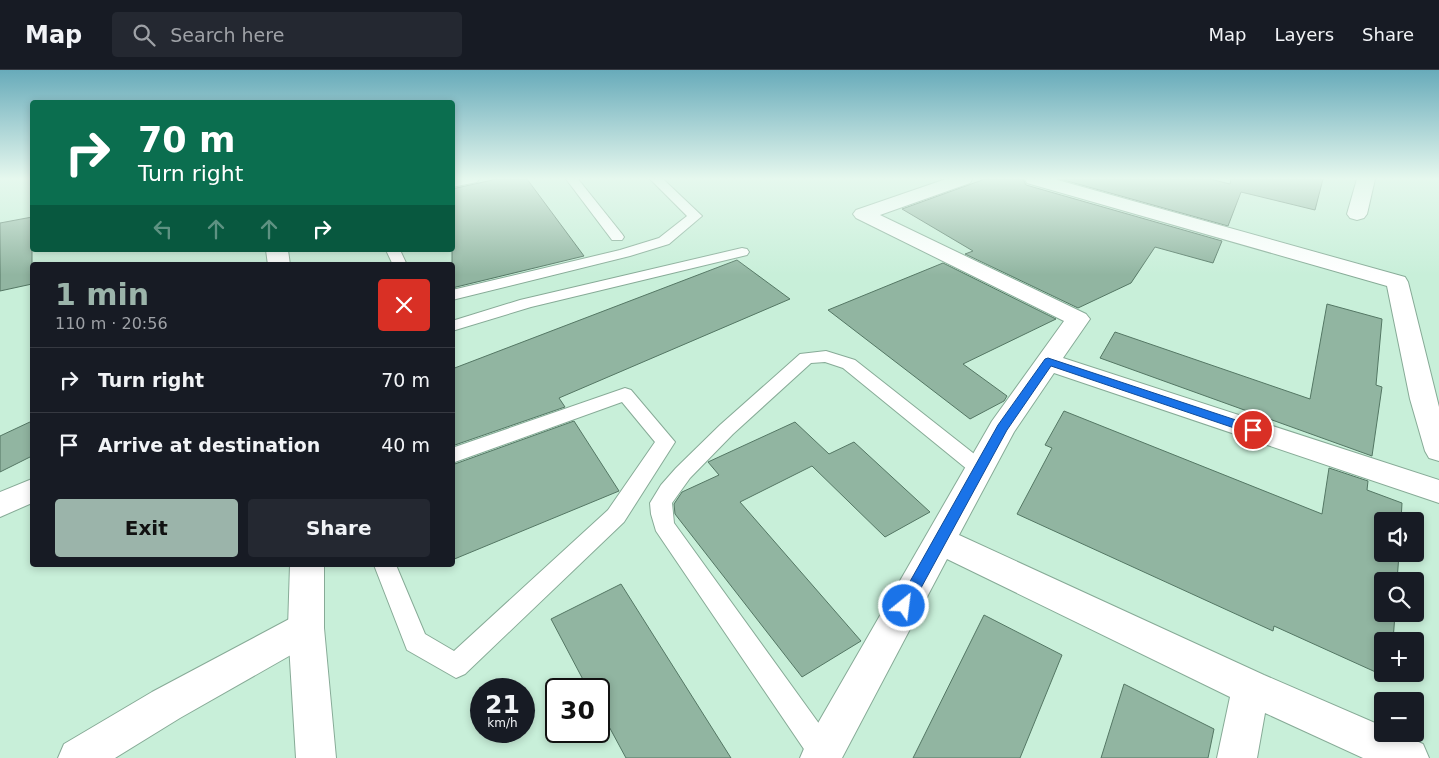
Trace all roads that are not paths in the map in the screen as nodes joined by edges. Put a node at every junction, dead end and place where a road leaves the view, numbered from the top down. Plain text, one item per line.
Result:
1 (597, 211) edge
2 (690, 211) edge
3 (871, 211) edge
4 (1147, 211) edge
5 (617, 237) dead end
6 (742, 252) dead end
7 (455, 293) edge
8 (455, 325) edge
9 (1048, 362) junction
10 (1439, 451) edge
11 (455, 455) edge
12 (980, 469) junction
13 (30, 491) edge
14 (1439, 492) edge
15 (0, 505) edge
16 (940, 540) junction
17 (307, 567) edge
18 (387, 567) edge
19 (306, 628) junction
20 (1251, 688) junction
21 (822, 756) edge
22 (78, 758) edge
23 (316, 758) edge
24 (1237, 758) edge
25 (1409, 758) edge

1 - 5 lane
2 - 7 lane
3 - 9 street
4 - 10 street
6 - 8 lane
9 - 12 street
9 - 14 street
11 - 18 lane
12 - 16 street
12 - 21 lane
13 - 15 street
16 - 20 street
16 - 21 street
17 - 19 street
19 - 22 street
19 - 23 street
20 - 24 street
20 - 25 street

